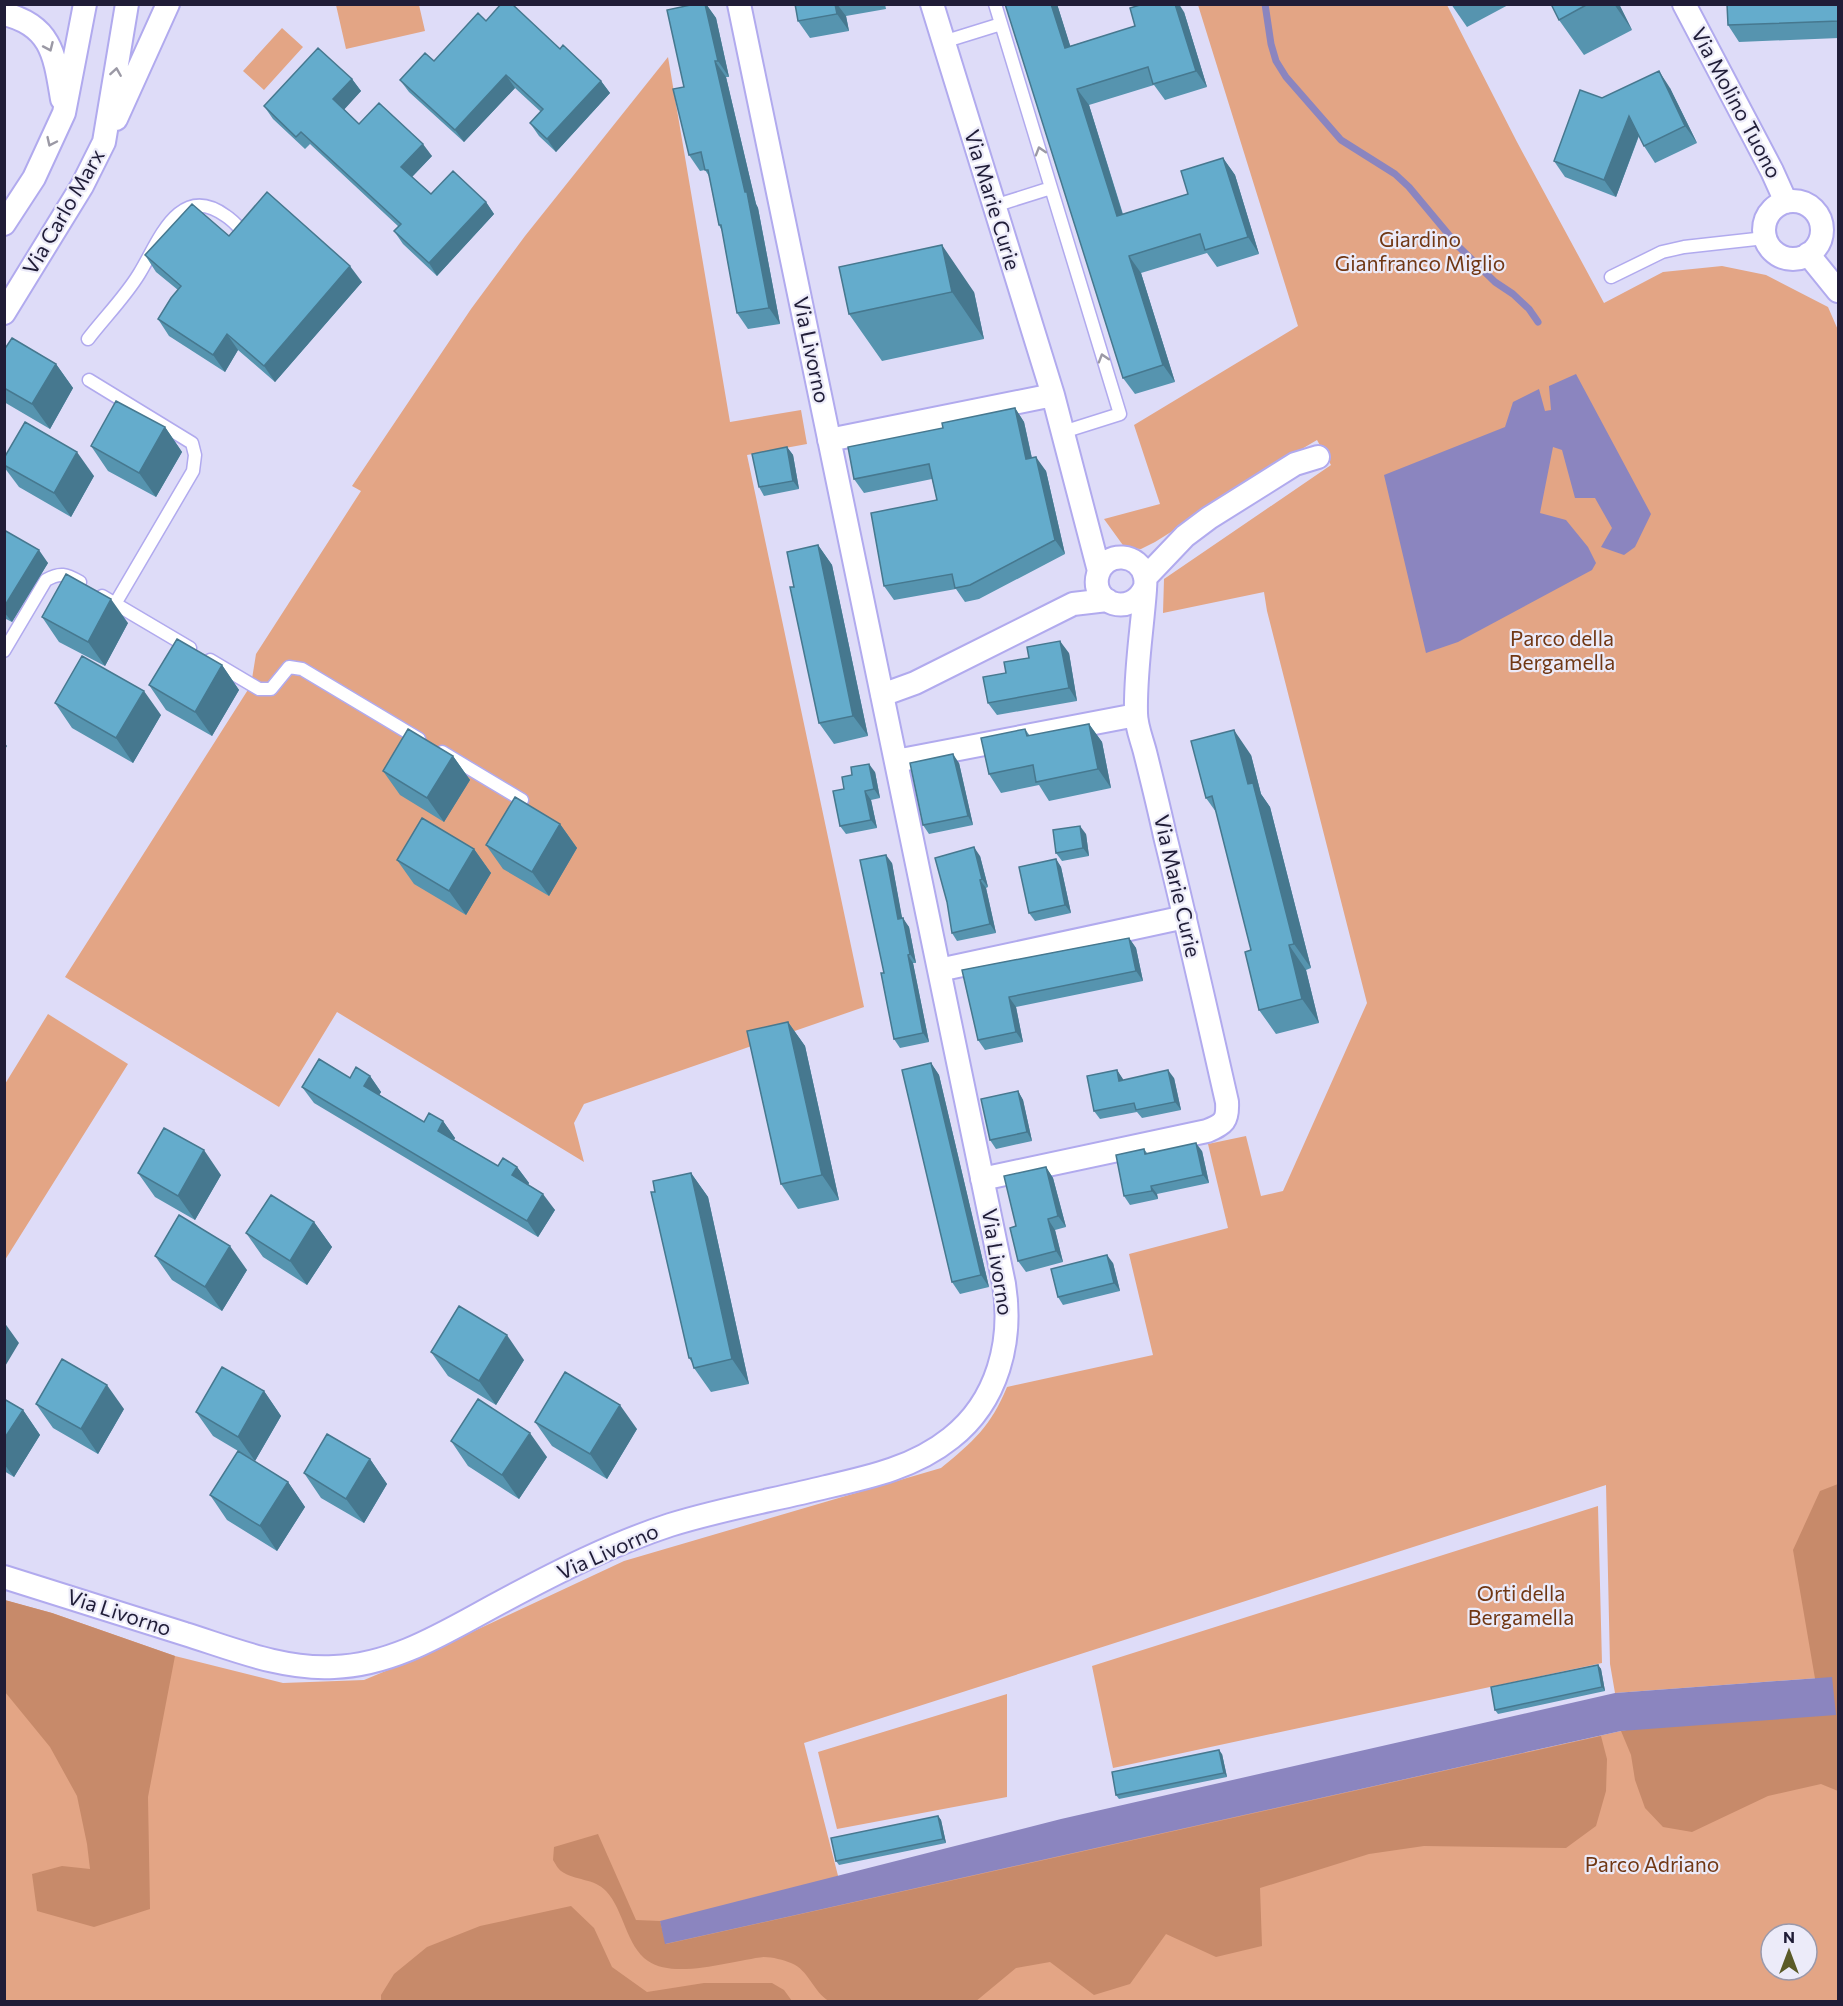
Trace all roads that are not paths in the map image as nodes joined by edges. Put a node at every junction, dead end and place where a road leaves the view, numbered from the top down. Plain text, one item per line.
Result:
1 (85, 4) edge
2 (127, 4) edge
3 (168, 4) edge
4 (739, 4) edge
5 (932, 4) edge
6 (995, 4) edge
7 (1684, 4) edge
8 (4, 14) edge
9 (1001, 24) junction
10 (944, 42) junction
11 (64, 113) junction
12 (105, 142) junction
13 (1051, 189) junction
14 (1786, 202) junction
15 (994, 206) junction
16 (4, 224) edge
17 (246, 235) edge
18 (1765, 238) junction
19 (1808, 254) junction
20 (1611, 277) dead end
21 (1839, 291) edge
22 (4, 313) edge
23 (87, 339) dead end
24 (89, 380) dead end
25 (1053, 395) junction
26 (1063, 432) junction
27 (829, 440) junction
28 (1318, 457) dead end
29 (1083, 508) junction
30 (1185, 536) junction
31 (1125, 557) junction
32 (1098, 573) junction
33 (1145, 582) junction
34 (1111, 602) junction
35 (1073, 603) junction
36 (116, 604) junction
37 (4, 651) edge
38 (1138, 655) junction
39 (882, 695) junction
40 (1136, 715) junction
41 (896, 761) junction
42 (522, 800) edge
43 (1185, 917) junction
44 (939, 970) junction
45 (1228, 1115) joint
46 (982, 1179) junction
47 (4, 1577) edge

1 - 11 street, Via Carlo Marx
12 -> 2 street, Via Carlo Marx
3 - 12 street, Via Carlo Marx
4 - 27 street, Via Livorno
5 - 10 street, Via Marie Curie
6 - 9 lane
7 - 14 street, Via Molino Tuono
8 -> 11 street
9 - 10 lane
13 -> 9 lane
10 - 15 street, Via Marie Curie
11 -> 16 street, Via Carlo Marx
12 - 22 street, Via Carlo Marx
13 - 15 lane
26 -> 13 lane
14 - 18 street, Via Molino Tuono
14 - 19 street, Via Molino Tuono
15 - 25 street, Via Marie Curie
17 - 23 lane
18 - 19 street
18 - 20 lane
19 - 21 street
24 - 36 lane
25 - 26 street, Via Marie Curie
25 - 27 street
26 - 29 street, Via Marie Curie
27 - 39 street, Via Livorno
28 - 30 street
29 - 31 street, Via Marie Curie
29 - 32 street, Via Marie Curie
30 - 31 street
30 - 33 street
31 - 32 street
31 - 33 street
32 - 34 street
32 - 35 street
33 - 34 street
33 - 38 street, Via Marie Curie
34 - 35 street
34 - 38 street, Via Marie Curie
35 - 39 street
36 - 37 lane
36 - 42 lane
38 - 40 street, Via Marie Curie
39 - 41 street, Via Livorno
40 - 41 street
40 - 43 street, Via Marie Curie
41 - 44 street, Via Livorno
43 - 44 street
43 - 45 street, Via Marie Curie
44 - 46 street, Via Livorno
45 - 46 street, Via Livorno
46 - 47 street, Via Livorno

